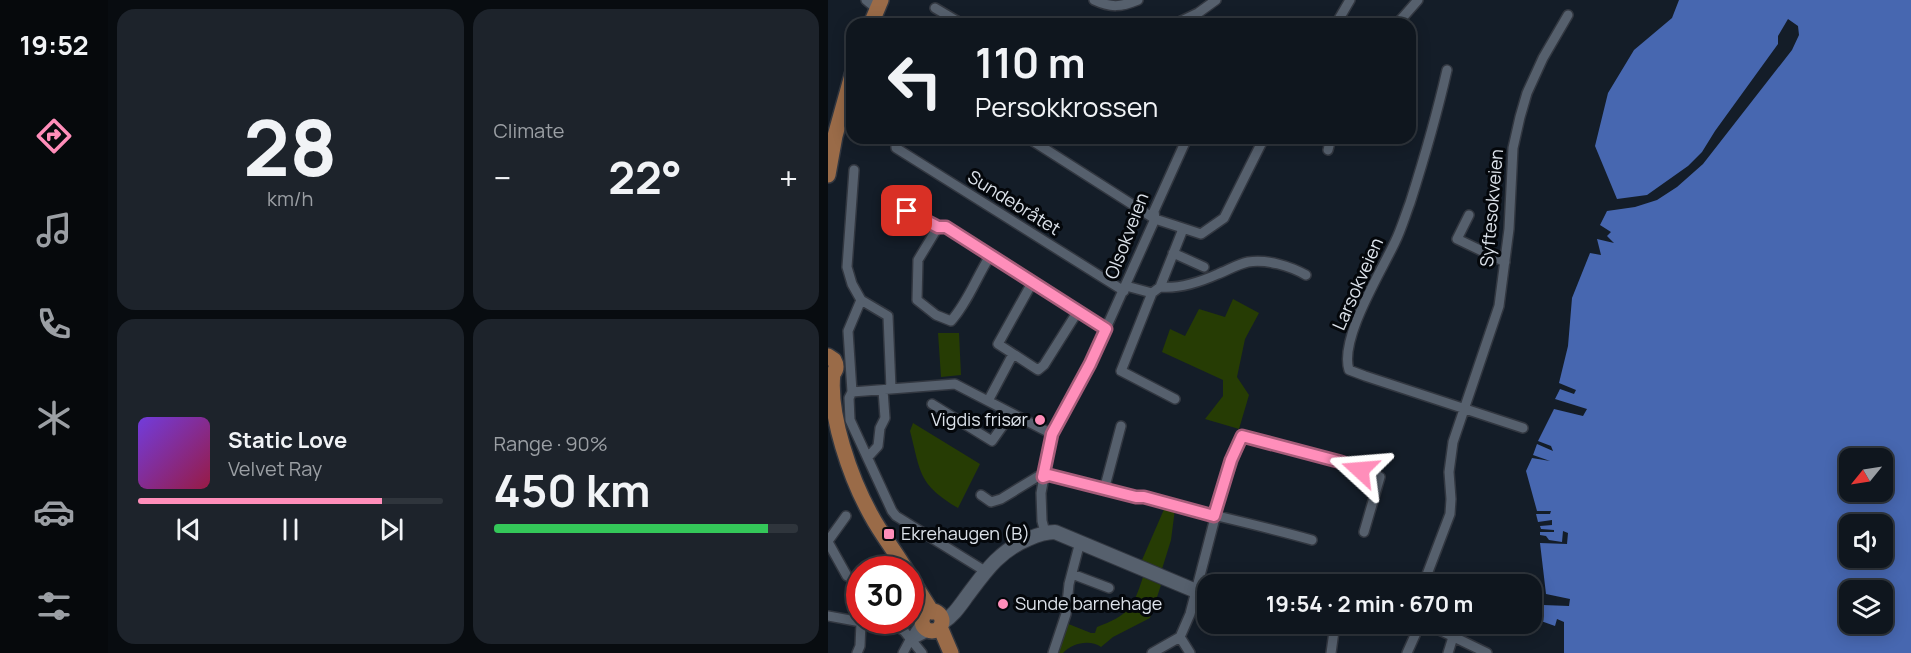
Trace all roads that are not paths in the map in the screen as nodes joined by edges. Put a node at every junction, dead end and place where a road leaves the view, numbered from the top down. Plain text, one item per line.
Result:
1 (1094, 0) edge
2 (1138, 0) edge
3 (1215, 0) edge
4 (1350, 0) edge
5 (1418, 0) edge
6 (874, 3) edge
7 (935, 8) dead end
8 (1568, 15) dead end
9 (872, 18) edge
10 (952, 18) edge
11 (1187, 18) edge
12 (1340, 18) edge
13 (1402, 18) edge
14 (1447, 70) dead end
15 (846, 92) edge
16 (831, 136) edge
17 (896, 144) edge
18 (1037, 144) edge
19 (1184, 144) edge
20 (1261, 144) edge
21 (1330, 144) edge
22 (1328, 150) dead end
23 (854, 170) dead end
24 (828, 175) edge
25 (907, 211) dead end
26 (1469, 215) dead end
27 (1155, 219) junction
28 (938, 227) junction
29 (1183, 229) junction
30 (1173, 253) junction
31 (990, 256) junction
32 (1505, 262) junction
33 (1204, 267) dead end
34 (1306, 275) dead end
35 (1032, 283) junction
36 (1125, 289) junction
37 (1156, 290) junction
38 (861, 300) junction
39 (1078, 311) junction
40 (1106, 329) junction
41 (829, 354) edge
42 (1013, 354) junction
43 (831, 375) edge
44 (887, 390) junction
45 (852, 392) junction
46 (1175, 399) dead end
47 (987, 401) junction
48 (932, 404) dead end
49 (828, 409) edge
50 (1465, 410) junction
51 (1011, 414) junction
52 (1121, 426) dead end
53 (1523, 428) dead end
54 (1052, 434) junction
55 (868, 457) junction
56 (1043, 477) junction
57 (1104, 490) junction
58 (981, 495) dead end
59 (846, 516) dead end
60 (1214, 516) junction
61 (1045, 532) junction
62 (1364, 532) dead end
63 (1312, 540) dead end
64 (828, 541) edge
65 (1080, 542) junction
66 (891, 556) edge
67 (897, 556) edge
68 (985, 571) junction
69 (846, 574) edge
70 (1072, 574) junction
71 (1204, 574) edge
72 (1427, 574) edge
73 (1109, 588) dead end
74 (1197, 592) edge
75 (1197, 601) edge
76 (924, 606) edge
77 (924, 613) edge
78 (828, 616) edge
79 (846, 619) edge
80 (932, 622) junction
81 (863, 634) edge
82 (907, 634) edge
83 (1334, 634) edge
84 (1416, 634) edge
85 (1447, 634) edge
86 (1180, 637) junction
87 (1453, 637) junction
88 (912, 640) junction
89 (857, 653) edge
90 (903, 653) edge
91 (922, 653) edge
92 (945, 653) edge
93 (951, 653) edge
94 (1053, 653) edge
95 (1152, 653) edge
96 (1190, 653) edge
97 (1331, 653) edge
98 (1407, 653) edge
99 (1448, 653) edge
100 (1486, 653) edge

1 - 2 street
3 - 11 street
4 - 12 street
5 - 13 street
6 - 9 main road
7 - 10 street
8 - 32 street, Syftesokveien
14 - 50 street, Larsokveien
15 - 16 main road
16 - 24 main road
17 - 36 street, Sundebråtet
18 - 27 street
19 - 27 street, Olsokveien
20 - 29 street
21 - 22 street
23 - 38 street
25 - 28 street
26 - 32 street
27 - 29 street
27 - 36 street, Olsokveien
28 - 31 street
28 - 31 street
29 - 30 street
30 - 33 street
30 - 37 street
31 - 35 street
32 - 50 street, Syftesokveien
34 - 37 street
35 - 39 street
35 - 42 street
36 - 37 street
36 - 40 street, Olsokveien
37 - 46 street
38 - 44 street
38 - 45 street
39 - 40 street
39 - 42 street
40 - 54 street, Olsokveien
41 - 43 main road
42 - 47 street
43 - 67 main road
44 - 45 street
44 - 47 street
44 - 55 street
45 - 55 street
47 - 51 street
48 - 51 street
49 - 66 main road
50 - 53 street, Larsokveien
50 - 72 street, Syftesokveien
51 - 54 street
52 - 57 street
54 - 56 street, Olsokveien
55 - 68 street
56 - 57 street
56 - 58 street
56 - 61 street, Olsokveien
57 - 60 street
59 - 64 street
60 - 62 street
60 - 63 street
60 - 71 street
61 - 65 street
61 - 68 street
64 - 69 street
65 - 70 street
65 - 74 street
68 - 80 street
70 - 73 street
70 - 94 street
75 - 86 street
76 - 80 main road
77 - 80 main road
78 - 79 street
80 - 88 street
80 - 92 main road
80 - 93 main road
81 - 89 street
82 - 88 street
83 - 97 street
84 - 98 street
85 - 87 street
86 - 95 street
86 - 96 street
87 - 99 street
87 - 100 street
88 - 90 street
88 - 91 street

